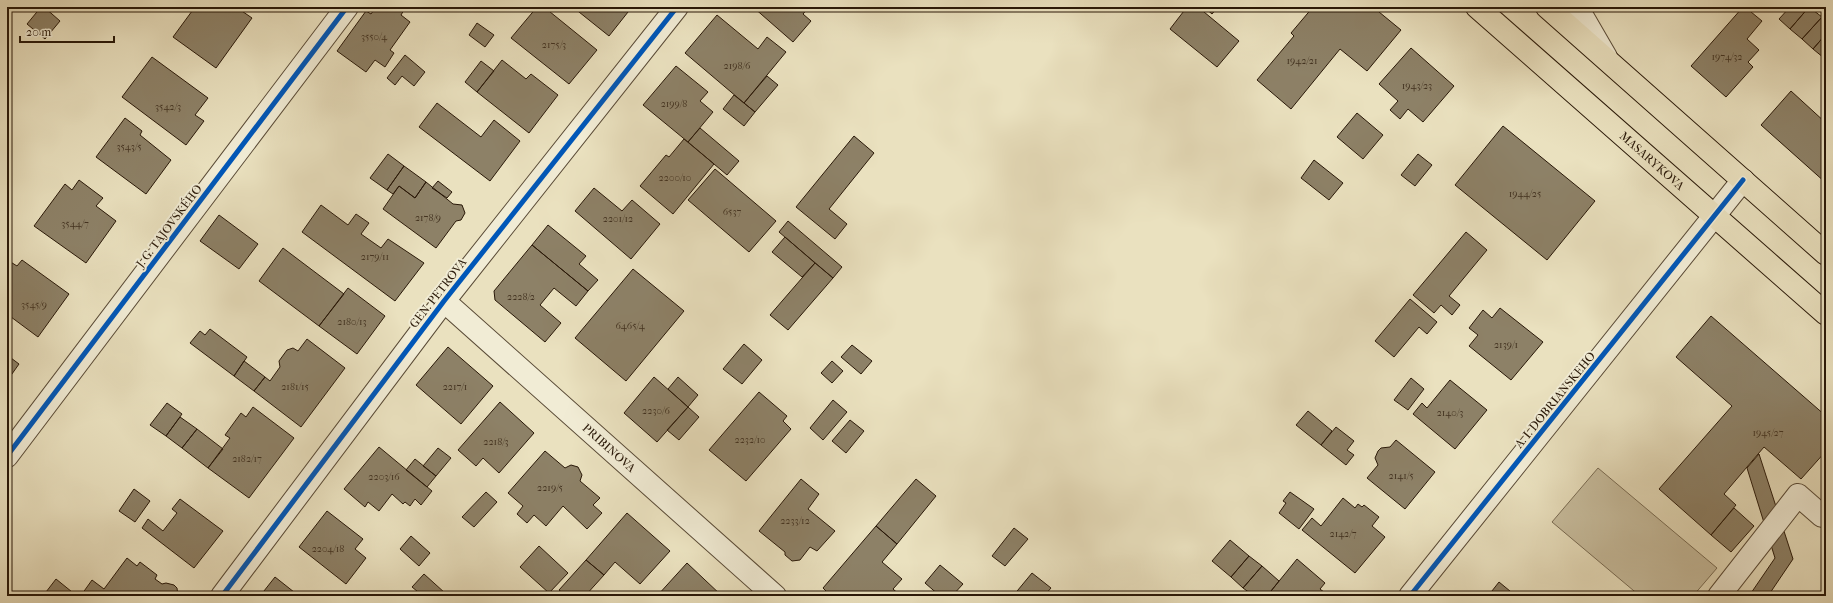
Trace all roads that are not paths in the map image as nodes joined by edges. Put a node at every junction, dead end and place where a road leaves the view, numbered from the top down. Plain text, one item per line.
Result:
1 (347, 7) edge
2 (677, 7) edge
3 (1477, 7) edge
4 (1547, 7) edge
5 (1577, 7) edge
6 (1608, 61) junction
7 (1743, 180) junction
8 (1714, 215) junction
9 (1826, 254) edge
10 (444, 301) junction
11 (1826, 314) edge
12 (7, 456) edge
13 (1826, 511) edge
14 (222, 596) edge
15 (775, 596) edge
16 (1410, 596) edge
17 (1719, 596) edge

1 - 12 street, J. G. TAJOVSKÉHO
2 - 10 street, GEN. PETROVA
3 - 8 main road, MASARYKOVA
4 - 6 main road
5 - 6 street
6 - 7 main road
7 - 8 street, A. I. DOBRIANSKEHO
7 - 9 main road
8 - 11 main road, MASARYKOVA
8 - 16 street, A. I. DOBRIANSKEHO
10 - 14 street, GEN. PETROVA
10 - 15 street, PRIBINOVA
13 - 17 street

